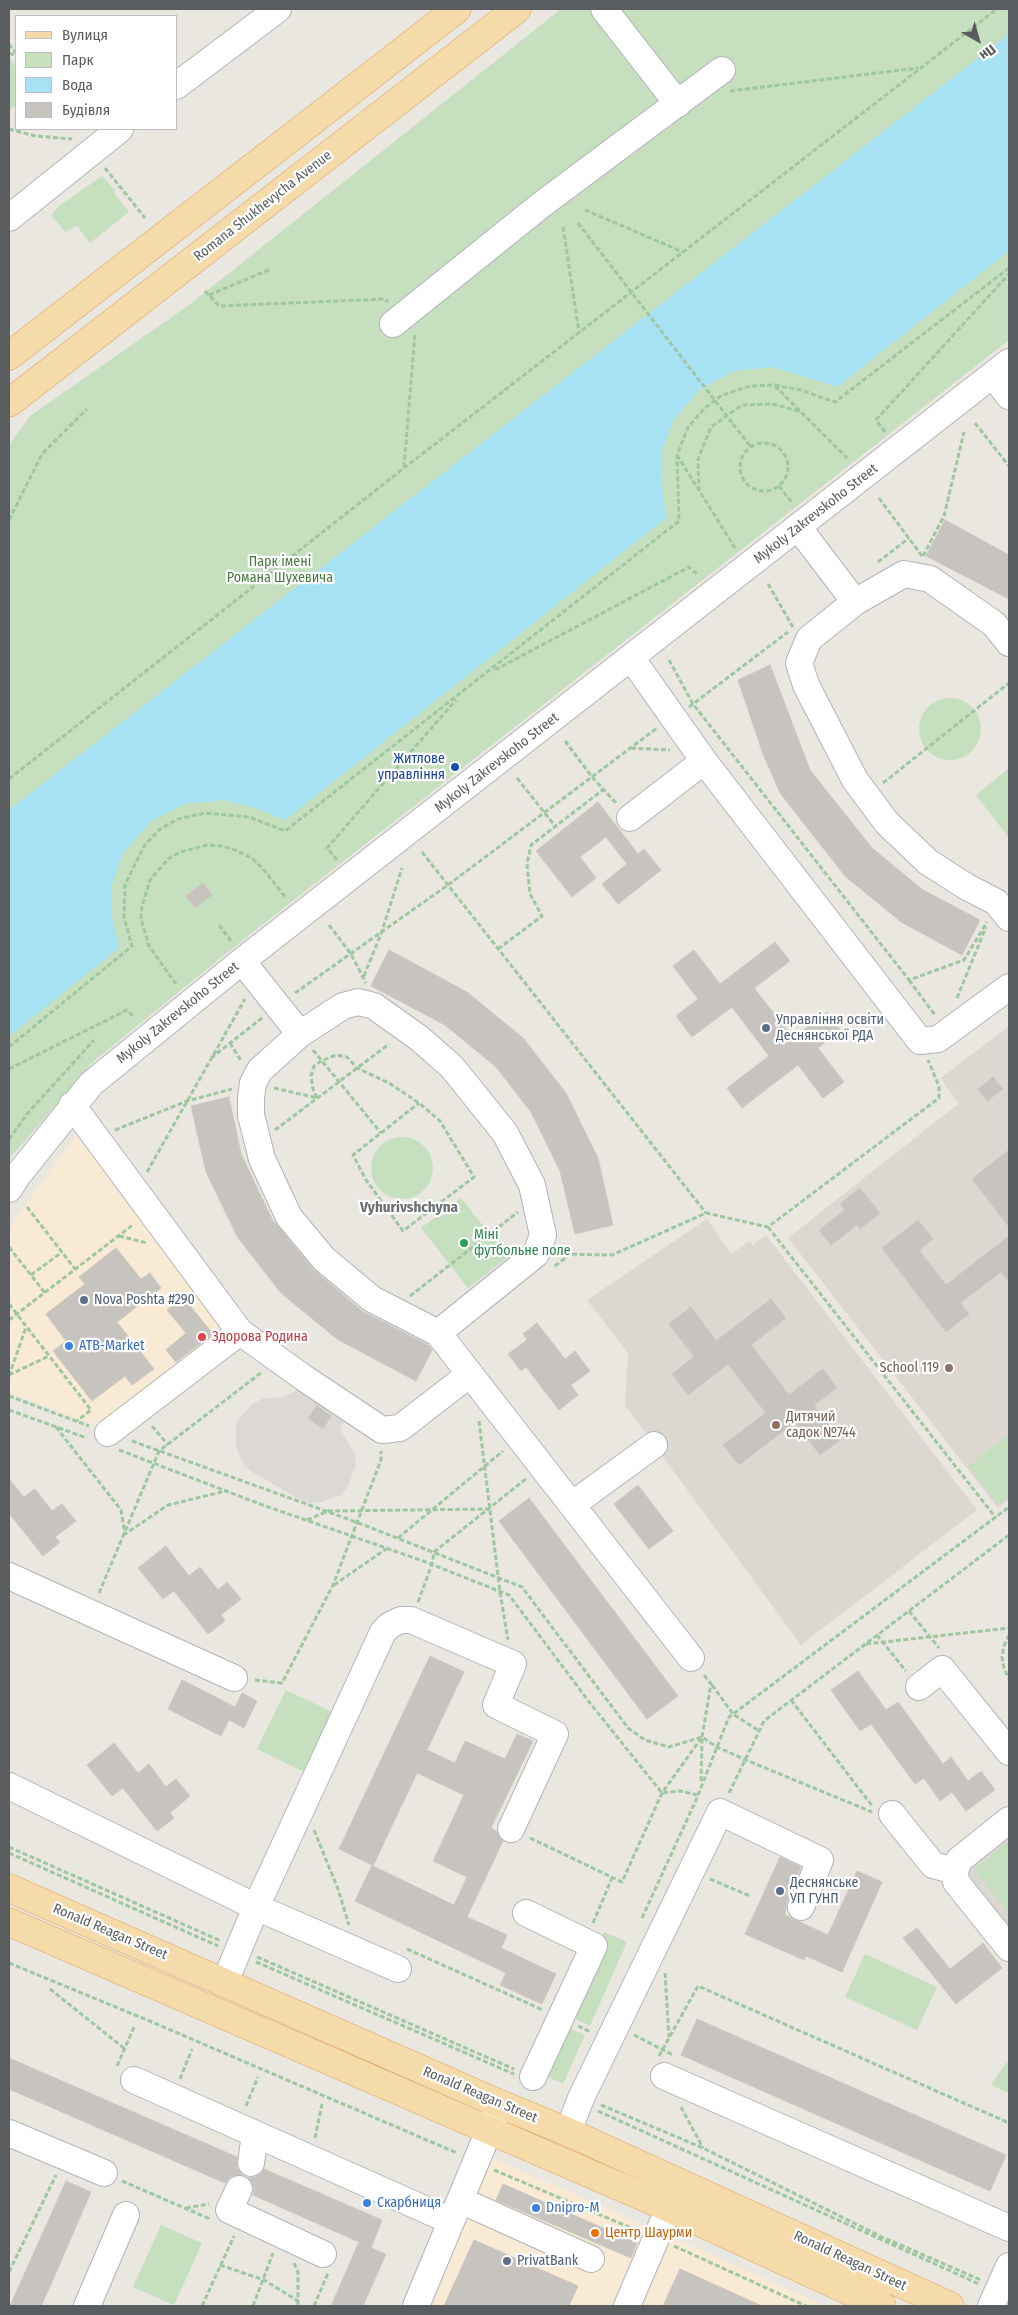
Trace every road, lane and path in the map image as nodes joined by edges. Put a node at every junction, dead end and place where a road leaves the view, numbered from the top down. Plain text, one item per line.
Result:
1 (278, 9) edge
2 (457, 9) edge
3 (517, 9) edge
4 (604, 9) edge
5 (997, 9) edge
6 (918, 68) junction
7 (723, 81) joint
8 (178, 84) edge
9 (678, 104) junction
10 (9, 129) edge
11 (119, 130) edge
12 (75, 138) dead end
13 (100, 162) dead end
14 (585, 210) dead end
15 (9, 218) edge
16 (145, 218) dead end
17 (578, 223) dead end
18 (563, 227) dead end
19 (683, 252) junction
20 (1009, 268) edge
21 (271, 269) dead end
22 (1009, 274) edge
23 (205, 291) dead end
24 (209, 295) junction
25 (408, 325) junction
26 (579, 332) junction
27 (9, 356) edge
28 (1001, 368) edge
29 (774, 385) junction
30 (1009, 396) edge
31 (12, 405) edge
32 (87, 408) dead end
33 (801, 412) junction
34 (975, 423) dead end
35 (885, 432) dead end
36 (964, 432) dead end
37 (751, 447) junction
38 (677, 455) junction
39 (849, 460) dead end
40 (1009, 466) edge
41 (404, 468) junction
42 (779, 486) junction
43 (699, 491) junction
44 (796, 516) junction
45 (9, 520) edge
46 (735, 548) dead end
47 (922, 557) dead end
48 (698, 575) dead end
49 (854, 602) junction
50 (1009, 643) edge
51 (632, 659) junction
52 (669, 660) dead end
53 (488, 674) junction
54 (1009, 683) edge
55 (462, 693) junction
56 (683, 711) junction
57 (565, 741) dead end
58 (631, 748) junction
59 (702, 763) junction
60 (592, 777) junction
61 (517, 778) dead end
62 (9, 779) edge
63 (604, 789) junction
64 (867, 796) junction
65 (545, 812) junction
66 (630, 818) joint
67 (555, 826) junction
68 (422, 852) dead end
69 (337, 860) dead end
70 (402, 868) dead end
71 (448, 885) junction
72 (286, 898) dead end
73 (1005, 904) edge
74 (219, 924) dead end
75 (329, 925) dead end
76 (382, 931) junction
77 (498, 949) junction
78 (236, 951) junction
79 (351, 954) junction
80 (364, 976) junction
81 (909, 980) junction
82 (176, 984) dead end
83 (1009, 987) edge
84 (249, 992) dead end
85 (956, 1000) dead end
86 (277, 1006) junction
87 (374, 1006) junction
88 (134, 1017) dead end
89 (938, 1020) dead end
90 (408, 1030) junction
91 (300, 1034) junction
92 (94, 1040) dead end
93 (920, 1041) junction
94 (9, 1047) edge
95 (211, 1058) junction
96 (321, 1061) junction
97 (357, 1068) junction
98 (9, 1069) edge
99 (338, 1082) junction
100 (253, 1084) junction
101 (317, 1098) junction
102 (187, 1101) junction
103 (418, 1103) junction
104 (72, 1105) junction
105 (381, 1133) junction
106 (96, 1137) junction
107 (9, 1139) edge
108 (258, 1143) junction
109 (18, 1198) edge
110 (143, 1201) junction
111 (524, 1207) dead end
112 (706, 1213) junction
113 (768, 1227) junction
114 (9, 1247) edge
115 (62, 1252) junction
116 (536, 1254) junction
117 (75, 1269) junction
118 (31, 1275) junction
119 (45, 1293) junction
120 (9, 1304) edge
121 (392, 1310) junction
122 (17, 1314) junction
123 (9, 1320) edge
124 (26, 1326) junction
125 (240, 1332) junction
126 (438, 1333) junction
127 (49, 1356) junction
128 (278, 1360) junction
129 (470, 1374) junction
130 (9, 1376) edge
131 (9, 1396) edge
132 (9, 1410) edge
133 (478, 1417) dead end
134 (77, 1421) junction
135 (56, 1427) junction
136 (382, 1430) junction
137 (520, 1437) junction
138 (103, 1440) junction
139 (654, 1445) dead end
140 (159, 1451) junction
141 (155, 1464) junction
142 (543, 1465) junction
143 (484, 1466) junction
144 (226, 1491) junction
145 (573, 1504) junction
146 (490, 1508) junction
147 (1009, 1508) edge
148 (434, 1509) junction
149 (328, 1511) junction
150 (361, 1511) junction
151 (996, 1518) junction
152 (307, 1520) junction
153 (356, 1522) junction
154 (124, 1534) junction
155 (1009, 1534) edge
156 (351, 1536) junction
157 (398, 1538) junction
158 (387, 1548) junction
159 (434, 1552) junction
160 (432, 1564) junction
161 (9, 1576) edge
162 (498, 1578) junction
163 (333, 1585) junction
164 (500, 1592) junction
165 (909, 1611) junction
166 (91, 1613) junction
167 (411, 1620) junction
168 (1009, 1628) edge
169 (877, 1635) junction
170 (1009, 1635) edge
171 (930, 1637) junction
172 (882, 1642) junction
173 (865, 1644) junction
174 (691, 1658) joint
175 (513, 1664) junction
176 (942, 1669) junction
177 (234, 1678) joint
178 (1009, 1679) edge
179 (711, 1684) junction
180 (919, 1687) joint
181 (792, 1700) junction
182 (733, 1714) junction
183 (759, 1731) junction
184 (702, 1737) junction
185 (717, 1747) junction
186 (1009, 1752) edge
187 (746, 1760) junction
188 (9, 1786) edge
189 (701, 1786) junction
190 (662, 1793) junction
191 (697, 1795) junction
192 (304, 1804) junction
193 (720, 1812) junction
194 (892, 1814) dead end
195 (1009, 1820) edge
196 (511, 1829) joint
197 (9, 1847) edge
198 (9, 1853) edge
199 (954, 1871) junction
200 (612, 1878) junction
201 (9, 1888) edge
202 (256, 1907) junction
203 (802, 1907) dead end
204 (526, 1913) dead end
205 (339, 1918) dead end
206 (9, 1922) edge
207 (348, 1922) junction
208 (639, 1925) dead end
209 (356, 1938) junction
210 (585, 1942) junction
211 (1009, 1948) edge
212 (237, 1951) junction
213 (400, 1957) joint
214 (9, 1963) edge
215 (665, 1969) dead end
216 (225, 1982) junction
217 (50, 1989) dead end
218 (561, 2018) junction
219 (595, 2023) dead end
220 (135, 2025) dead end
221 (591, 2032) junction
222 (669, 2037) junction
223 (588, 2041) dead end
224 (125, 2049) junction
225 (192, 2049) dead end
226 (664, 2076) junction
227 (258, 2077) dead end
228 (526, 2077) junction
229 (134, 2080) joint
230 (172, 2097) junction
231 (580, 2100) junction
232 (322, 2104) dead end
233 (500, 2104) junction
234 (1009, 2122) edge
235 (246, 2130) junction
236 (489, 2130) junction
237 (568, 2132) junction
238 (9, 2133) edge
239 (703, 2148) junction
240 (65, 2157) junction
241 (310, 2158) junction
242 (476, 2162) junction
243 (252, 2164) dead end
244 (104, 2173) joint
245 (239, 2190) dead end
246 (670, 2208) junction
247 (456, 2210) junction
248 (126, 2215) dead end
249 (231, 2220) junction
250 (1009, 2228) edge
251 (279, 2234) junction
252 (655, 2238) junction
253 (323, 2254) joint
254 (591, 2259) dead end
255 (220, 2266) junction
256 (9, 2272) edge
257 (264, 2280) junction
258 (1000, 2288) edge
259 (298, 2301) junction
260 (87, 2306) edge
261 (202, 2306) edge
262 (253, 2306) edge
263 (298, 2306) edge
264 (314, 2306) edge
265 (416, 2306) edge
266 (627, 2306) edge
267 (806, 2306) edge
268 (882, 2306) edge
269 (950, 2306) edge

1 - 8 street
2 - 27 main road
3 - 31 main road, Romana Shukhevycha Avenue
4 - 9 street
5 - 6 path
6 - 7 path
6 - 19 path
7 - 9 street
9 - 25 street
10 - 12 path
11 - 15 street
13 - 16 path
14 - 19 path
17 - 37 path, bridge
18 - 26 path
19 - 26 path
20 - 29 path
21 - 24 path
22 - 35 path
23 - 24 path
24 - 25 path
25 - 41 path
26 - 41 path
28 - 30 street
28 - 44 street, Mykoly Zakrevskoho Street
29 - 33 path
29 - 38 path
32 - 45 path
33 - 39 path
33 - 43 path
34 - 40 path
36 - 47 path
37 - 42 path
37 - 42 path
38 - 43 path
38 - 53 path
41 - 62 path
42 - 44 path
43 - 46 path
44 - 49 street
44 - 51 street, Mykoly Zakrevskoho Street
48 - 53 path
49 - 50 street
49 - 64 street
51 - 56 street
51 - 78 street, Mykoly Zakrevskoho Street
52 - 81 path
53 - 55 path
54 - 64 path
55 - 69 path
55 - 94 path
56 - 58 path
56 - 59 street
57 - 60 path
58 - 59 path
58 - 60 path
59 - 66 street
59 - 93 street
60 - 63 path
60 - 65 path
61 - 65 path
63 - 66 path
63 - 67 path
64 - 73 street
65 - 67 path
65 - 71 path
67 - 77 path
68 - 71 path
70 - 76 path
71 - 76 path
71 - 77 path
72 - 82 path
74 - 78 path
75 - 79 path
76 - 79 path
76 - 80 path
77 - 112 path
78 - 86 street
78 - 104 street, Mykoly Zakrevskoho Street
79 - 80 path
79 - 86 path
80 - 87 path
81 - 85 path
81 - 89 path
83 - 93 street
84 - 95 path
86 - 91 street
86 - 95 path
87 - 90 street
87 - 91 street
88 - 98 path
90 - 97 path
90 - 116 street
91 - 96 path
91 - 100 street
92 - 107 path
93 - 113 path
95 - 102 path
96 - 97 path
96 - 99 path
96 - 101 path
97 - 99 path
97 - 103 path
99 - 101 path
99 - 105 path
100 - 101 path
100 - 102 path
100 - 108 street
101 - 108 path
102 - 106 path
102 - 110 path
103 - 105 path
103 - 105 path
104 - 106 street
104 - 109 street, Mykoly Zakrevskoho Street
106 - 110 street
108 - 121 street
109 - 115 path
110 - 117 path
110 - 125 street
111 - 121 path
112 - 113 path
112 - 116 path
113 - 151 path
114 - 118 path
115 - 117 path
115 - 118 path
116 - 126 street
117 - 119 path
118 - 119 path
119 - 122 path
120 - 122 path
121 - 126 street
122 - 123 path
122 - 124 path
124 - 127 path
124 - 130 path
125 - 128 street
125 - 138 street
126 - 129 street
127 - 130 path
127 - 134 path
128 - 136 street
128 - 140 path
129 - 136 street
129 - 137 street
131 - 134 path
132 - 135 path
133 - 143 path
134 - 138 path
135 - 138 path
135 - 154 path
136 - 150 path
137 - 142 street
137 - 143 path
138 - 140 path
138 - 141 path
139 - 145 street
140 - 141 path
140 - 149 path
141 - 144 path
141 - 154 path
142 - 145 street
142 - 146 path
143 - 146 path
143 - 148 path
144 - 152 path
144 - 154 path
145 - 174 street
146 - 148 path
146 - 159 path
146 - 162 path
147 - 151 path
148 - 150 path
148 - 157 path
149 - 150 path
149 - 152 path
149 - 153 path
150 - 153 path
151 - 182 path
152 - 156 path
153 - 156 path
153 - 157 path
154 - 166 path
155 - 165 path
156 - 158 path
156 - 163 path
157 - 159 path
158 - 160 path
158 - 163 path
159 - 160 path
159 - 162 path
160 - 164 path
160 - 167 path
161 - 166 street
162 - 164 path
162 - 184 path
163 - 177 path
164 - 175 path
164 - 190 path
165 - 169 path
165 - 171 path
166 - 177 street
167 - 175 street
167 - 192 street
168 - 171 path
169 - 172 path
169 - 173 path
170 - 178 path
171 - 172 path
171 - 176 path
172 - 173 path
172 - 180 path
173 - 181 path
174 - 179 path
175 - 196 street
176 - 180 street
176 - 186 street
179 - 182 path
179 - 184 path
181 - 183 path
181 - 187 path
182 - 183 path
182 - 185 path
183 - 187 path
184 - 185 path
184 - 189 path
184 - 190 path
185 - 187 path
185 - 189 path
187 - 193 path
188 - 202 street
189 - 191 path
190 - 191 path
190 - 200 path
191 - 208 path
192 - 202 street
192 - 207 path
193 - 203 street
193 - 231 street
194 - 199 street
195 - 199 street
196 - 200 path
197 - 212 path
198 - 212 path
199 - 211 street
200 - 210 path
201 - 216 main road, Ronald Reagan Street
202 - 209 street
202 - 212 street
204 - 210 street
205 - 207 path
206 - 236 main road, Ronald Reagan Street
207 - 209 path
207 - 209 path
209 - 213 street
210 - 218 street
212 - 216 street
212 - 228 path
212 - 228 path
213 - 218 path
214 - 242 path
215 - 222 path
216 - 233 main road, Ronald Reagan Street
217 - 224 path
218 - 221 path
218 - 228 street
219 - 221 path
220 - 224 path
221 - 223 path
222 - 226 path
222 - 234 path
224 - 229 path
225 - 230 path
226 - 239 path
226 - 250 street
227 - 235 path
229 - 230 street
230 - 235 street
231 - 237 street
231 - 239 path
231 - 258 path
232 - 241 path
233 - 236 street
233 - 237 main road, Ronald Reagan Street
235 - 241 street
235 - 243 street
236 - 242 street
236 - 246 main road, Ronald Reagan Street
237 - 269 main road, Ronald Reagan Street
238 - 240 street
239 - 258 path
240 - 244 street
240 - 256 path
241 - 247 street
242 - 247 street
242 - 252 path
244 - 249 path
245 - 249 street
246 - 252 street
246 - 268 main road, Ronald Reagan Street
247 - 254 street
247 - 265 street
248 - 260 street
249 - 251 street
249 - 255 path
251 - 253 street
251 - 257 path
251 - 259 path
252 - 266 street
252 - 267 path
253 - 264 path
255 - 257 path
255 - 261 path
257 - 259 path
257 - 262 path
259 - 263 path

